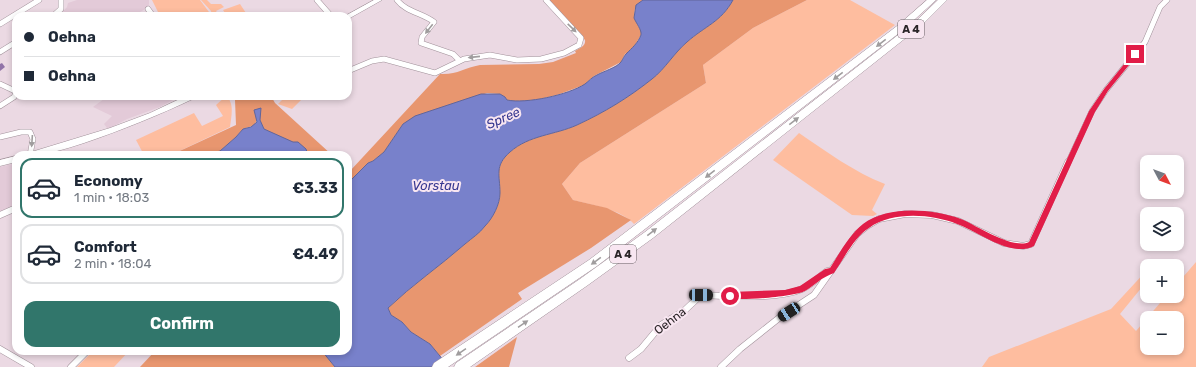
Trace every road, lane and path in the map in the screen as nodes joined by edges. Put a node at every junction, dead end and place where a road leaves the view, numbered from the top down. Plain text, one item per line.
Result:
1 (39, 0) edge
2 (61, 0) edge
3 (317, 0) edge
4 (379, 0) edge
5 (397, 0) edge
6 (546, 0) edge
7 (932, 0) edge
8 (943, 0) edge
9 (1167, 0) edge
10 (148, 9) dead end
11 (20, 12) edge
12 (57, 12) edge
13 (151, 12) edge
14 (328, 12) edge
15 (352, 15) edge
16 (12, 17) edge
17 (0, 24) edge
18 (12, 44) edge
19 (0, 52) edge
20 (460, 60) junction
21 (352, 69) edge
22 (0, 84) edge
23 (12, 90) edge
24 (12, 98) edge
25 (184, 100) edge
26 (0, 106) edge
27 (0, 137) edge
28 (760, 142) junction
29 (31, 151) edge
30 (45, 151) edge
31 (12, 160) edge
32 (0, 163) edge
33 (12, 210) edge
34 (0, 215) edge
35 (831, 271) junction
36 (487, 341) junction
37 (0, 349) edge
38 (83, 355) edge
39 (629, 358) dead end
40 (31, 367) edge
41 (71, 367) edge
42 (438, 367) edge
43 (460, 367) edge
44 (721, 367) edge

1 - 11 street
2 - 12 street
3 - 14 street
4 - 15 street
5 -> 20 street
6 -> 20 street
7 -> 28 highway, A 4
28 -> 8 highway, A 4
9 - 35 street, Oehna
10 - 13 street
16 - 17 street
18 - 19 street
20 - 21 street
22 - 23 street
24 - 26 street
25 - 30 street
27 -> 29 street
28 - 36 highway, A 4
31 - 32 street
33 - 34 street
35 - 39 street, Oehna
35 - 44 street, Oehna
36 -> 42 highway, A 4
36 - 43 highway, A 4
37 - 40 street
38 - 41 street

